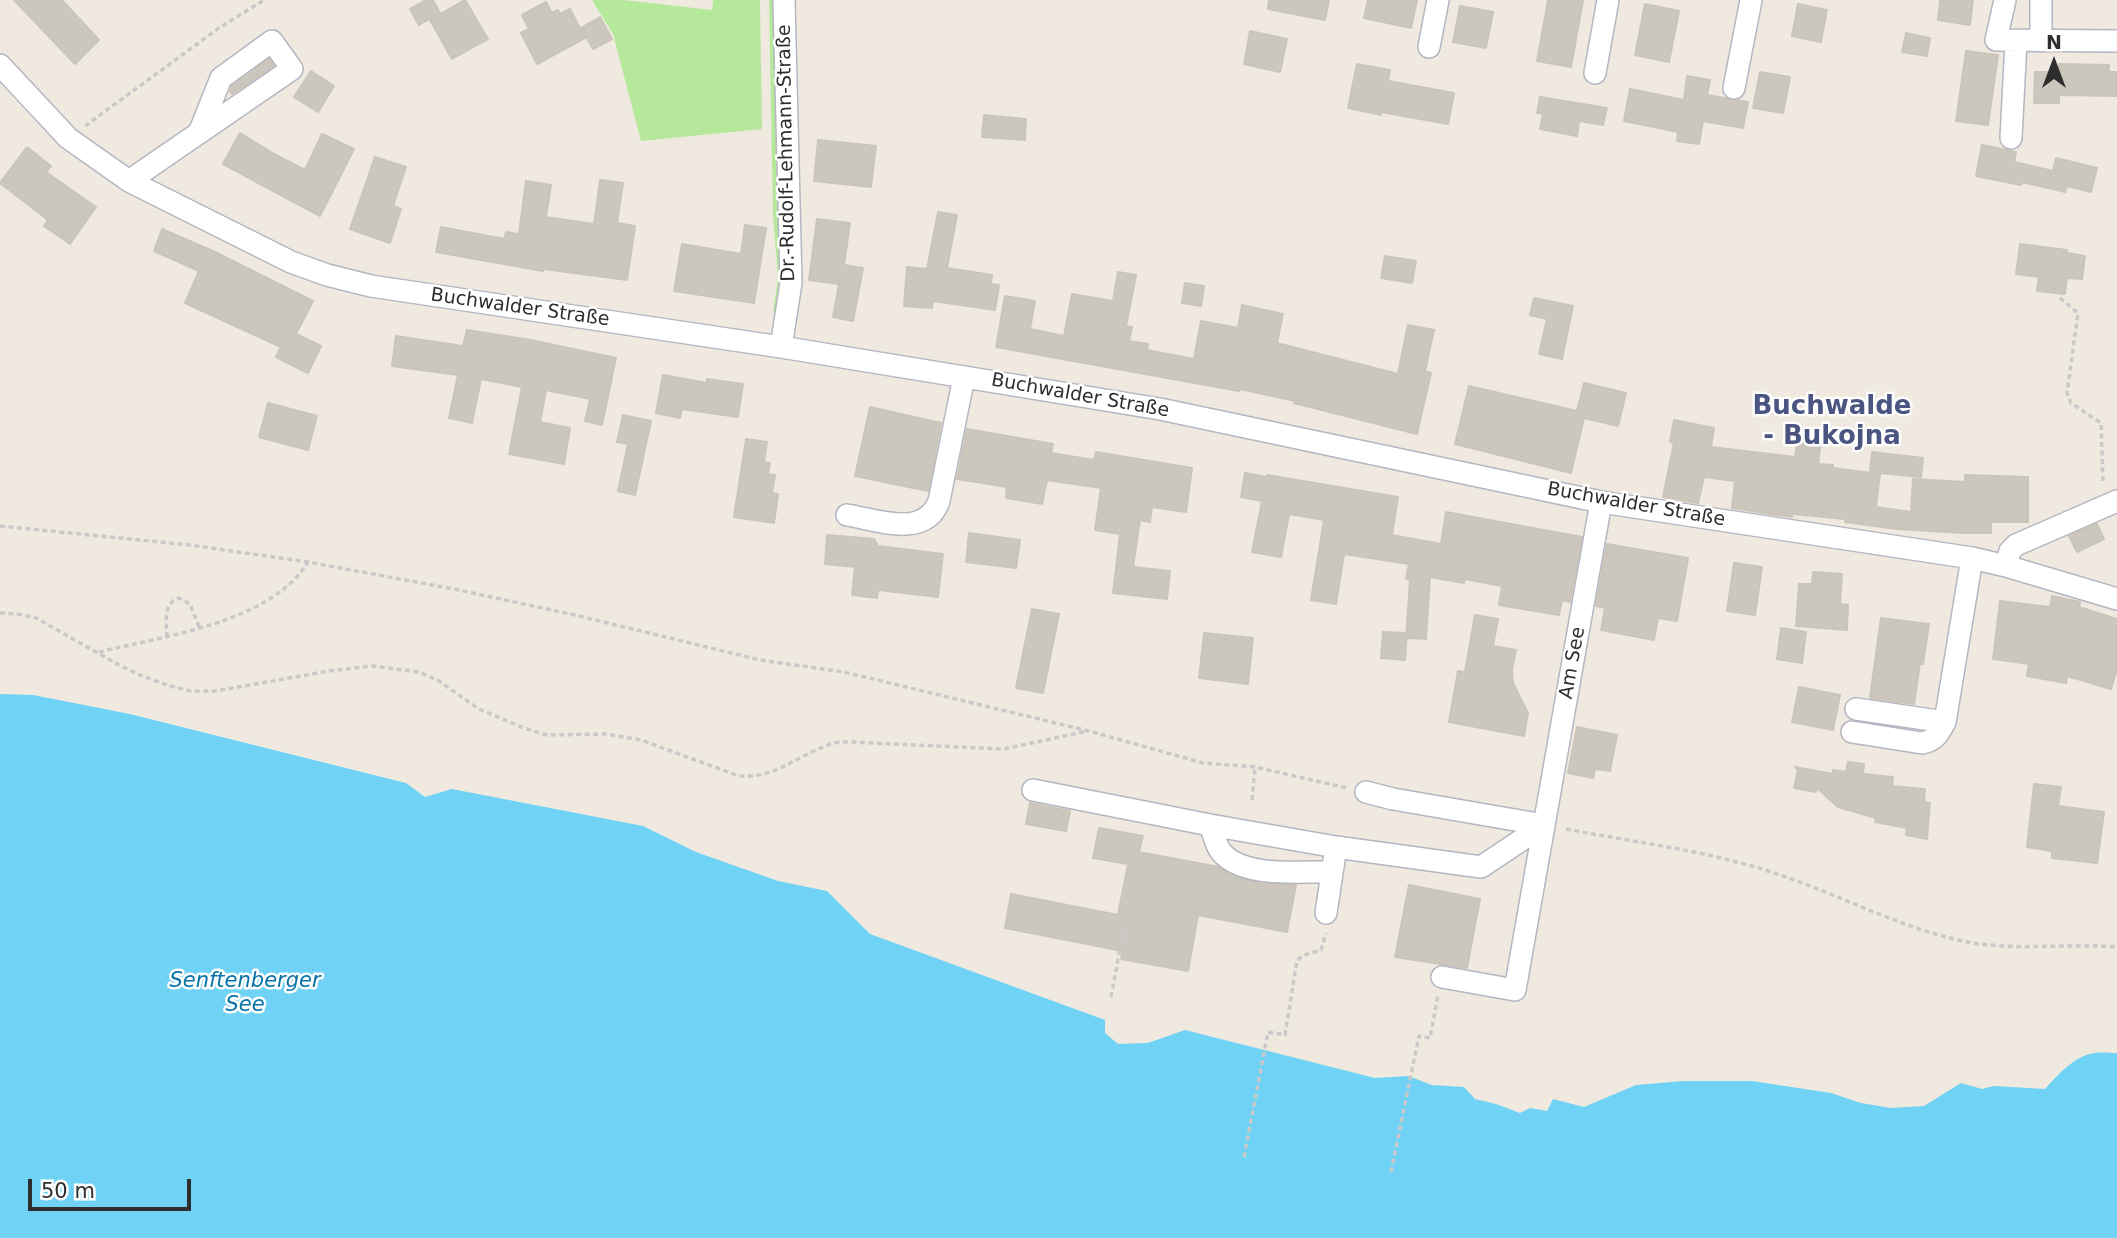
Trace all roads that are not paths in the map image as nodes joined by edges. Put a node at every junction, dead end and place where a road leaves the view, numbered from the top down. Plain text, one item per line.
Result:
1 (784, 0) edge
2 (1438, 0) edge
3 (1608, 0) edge
4 (1751, 0) edge
5 (2005, 0) edge
6 (2041, 0) edge
7 (2016, 41) junction
8 (2041, 41) junction
9 (2117, 41) edge
10 (1429, 47) dead end
11 (0, 65) edge
12 (1595, 73) dead end
13 (1734, 88) dead end
14 (199, 133) junction
15 (2011, 138) dead end
16 (129, 181) junction
17 (782, 346) junction
18 (964, 377) junction
19 (1601, 502) junction
20 (2110, 503) edge
21 (847, 515) dead end
22 (1972, 558) junction
23 (2006, 566) junction
24 (2117, 598) edge
25 (1856, 709) dead end
26 (1945, 722) junction
27 (1852, 732) dead end
28 (1033, 790) dead end
29 (1366, 792) road end
30 (1210, 825) junction
31 (1544, 825) junction
32 (1336, 847) junction
33 (1332, 872) junction
34 (1325, 914) road end
35 (1442, 977) road end

1 - 17 street, Dr.-Rudolf-Lehmann-Straße
2 - 10 street
3 - 12 street
4 - 13 street
5 - 7 street
6 - 8 street
7 - 8 street
7 - 15 street
8 - 9 street
11 - 16 street, Buchwalder Straße
14 - 14 street
14 - 16 street
16 - 17 street, Buchwalder Straße
17 - 18 street, Buchwalder Straße
18 - 19 street, Buchwalder Straße
18 - 21 street
19 - 22 street, Buchwalder Straße
19 - 31 street, Am See
20 - 23 street
22 - 23 street, Buchwalder Straße
22 - 26 street
23 - 24 street, Buchwalder Straße
25 - 26 street
26 - 27 street
28 - 30 street
29 - 31 street
30 - 32 street
30 - 33 street
31 - 32 street
31 - 35 street, Am See
32 - 33 street
33 - 34 street

